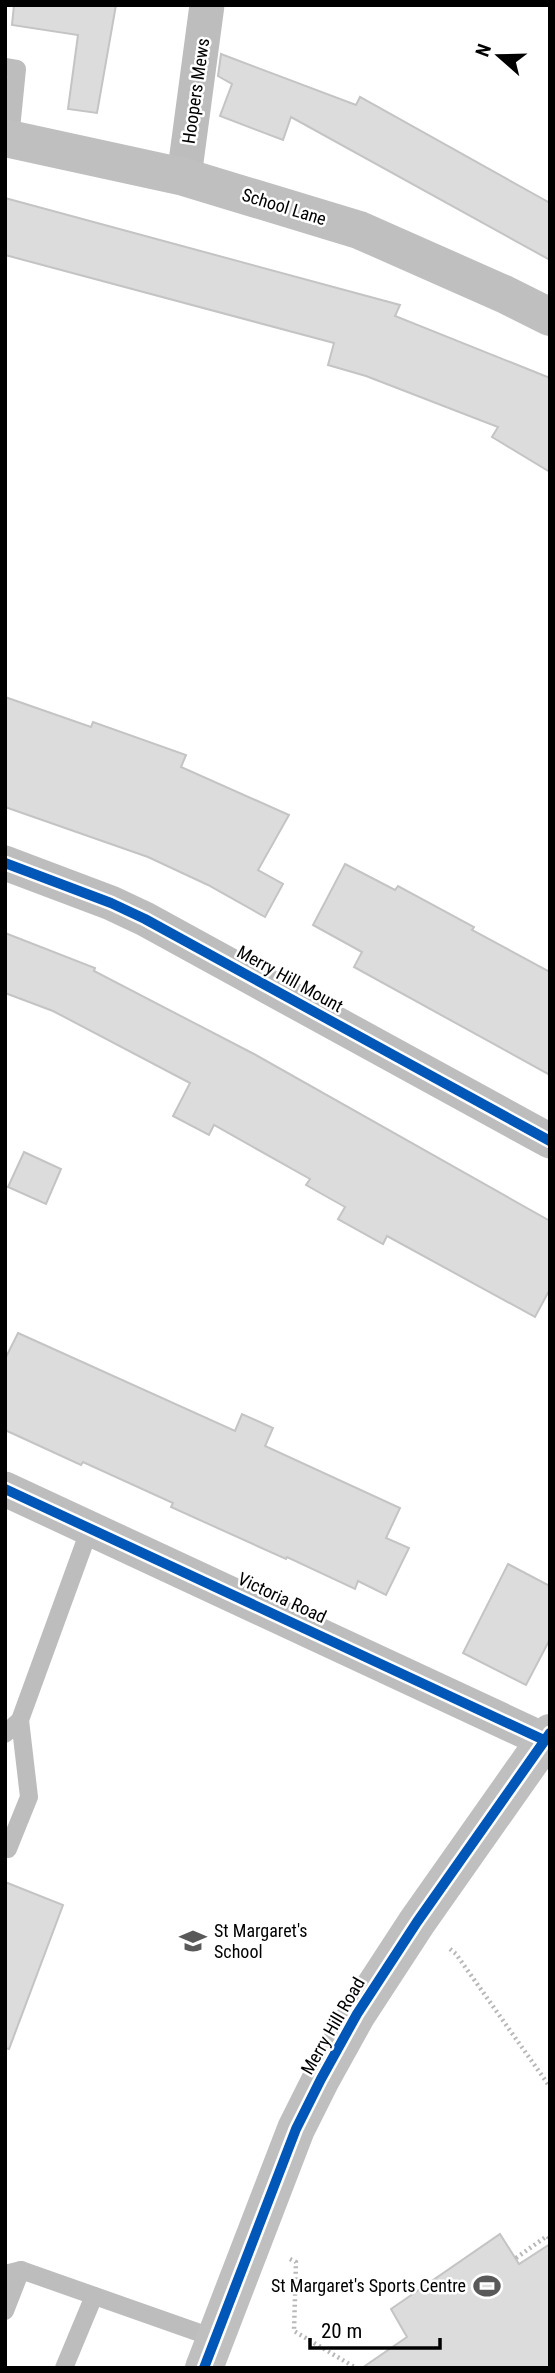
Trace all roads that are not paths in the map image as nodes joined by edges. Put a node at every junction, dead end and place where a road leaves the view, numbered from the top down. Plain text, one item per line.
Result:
1 (207, 5) edge
2 (5, 67) edge
3 (7, 138) edge
4 (184, 177) junction
5 (550, 317) edge
6 (5, 863) edge
7 (550, 1142) edge
8 (5, 1489) edge
9 (90, 1528) junction
10 (20, 1720) junction
11 (5, 1734) edge
12 (547, 1736) edge
13 (5, 1847) edge
14 (13, 2272) edge
15 (94, 2296) junction
16 (5, 2311) edge
17 (210, 2354) edge
18 (64, 2368) edge

1 - 4 street, Hoopers Mews
2 - 3 lane
3 - 4 street, School Lane
4 - 5 street, School Lane
6 - 7 street, Merry Hill Mount
8 - 9 street, Victoria Road
9 - 10 lane
9 - 12 street, Victoria Road
10 - 11 lane
10 - 13 lane
12 - 17 street, Merry Hill Road
14 - 15 lane
14 - 16 lane
15 - 17 lane
15 - 18 lane

